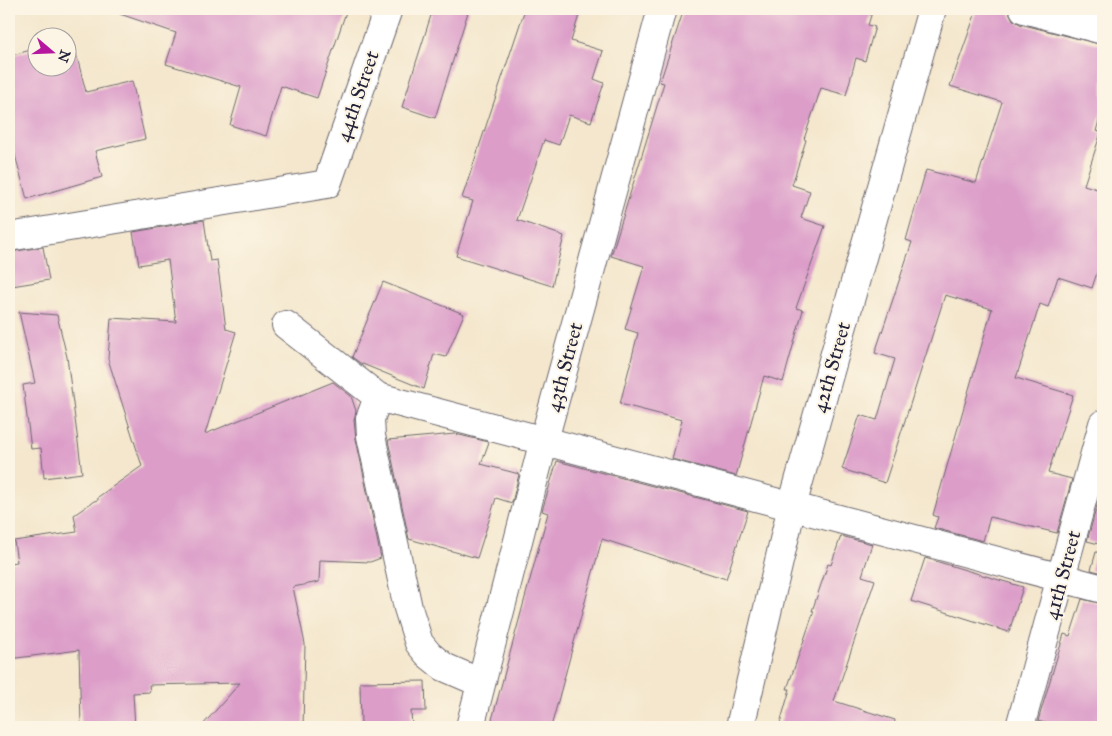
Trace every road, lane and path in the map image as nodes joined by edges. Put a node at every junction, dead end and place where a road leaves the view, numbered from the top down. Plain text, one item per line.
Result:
1 (388, 9) edge
2 (662, 9) edge
3 (932, 9) edge
4 (1024, 9) edge
5 (1103, 30) edge
6 (9, 238) edge
7 (286, 325) dead end
8 (378, 397) junction
9 (1103, 424) edge
10 (544, 440) junction
11 (792, 506) junction
12 (1061, 578) junction
13 (1103, 589) edge
14 (481, 683) junction
15 (470, 727) edge
16 (740, 727) edge
17 (1020, 727) edge

1 - 6 street, 44th Street
2 - 10 street, 43th Street
3 - 11 street, 42th Street
4 - 5 street
7 - 8 street
8 - 10 street
8 - 14 street
9 - 12 street, 41th Street
10 - 11 street
10 - 14 street, 43th Street
11 - 12 street
11 - 16 street, 42th Street
12 - 13 street
12 - 17 street, 41th Street
14 - 15 street, 43th Street

